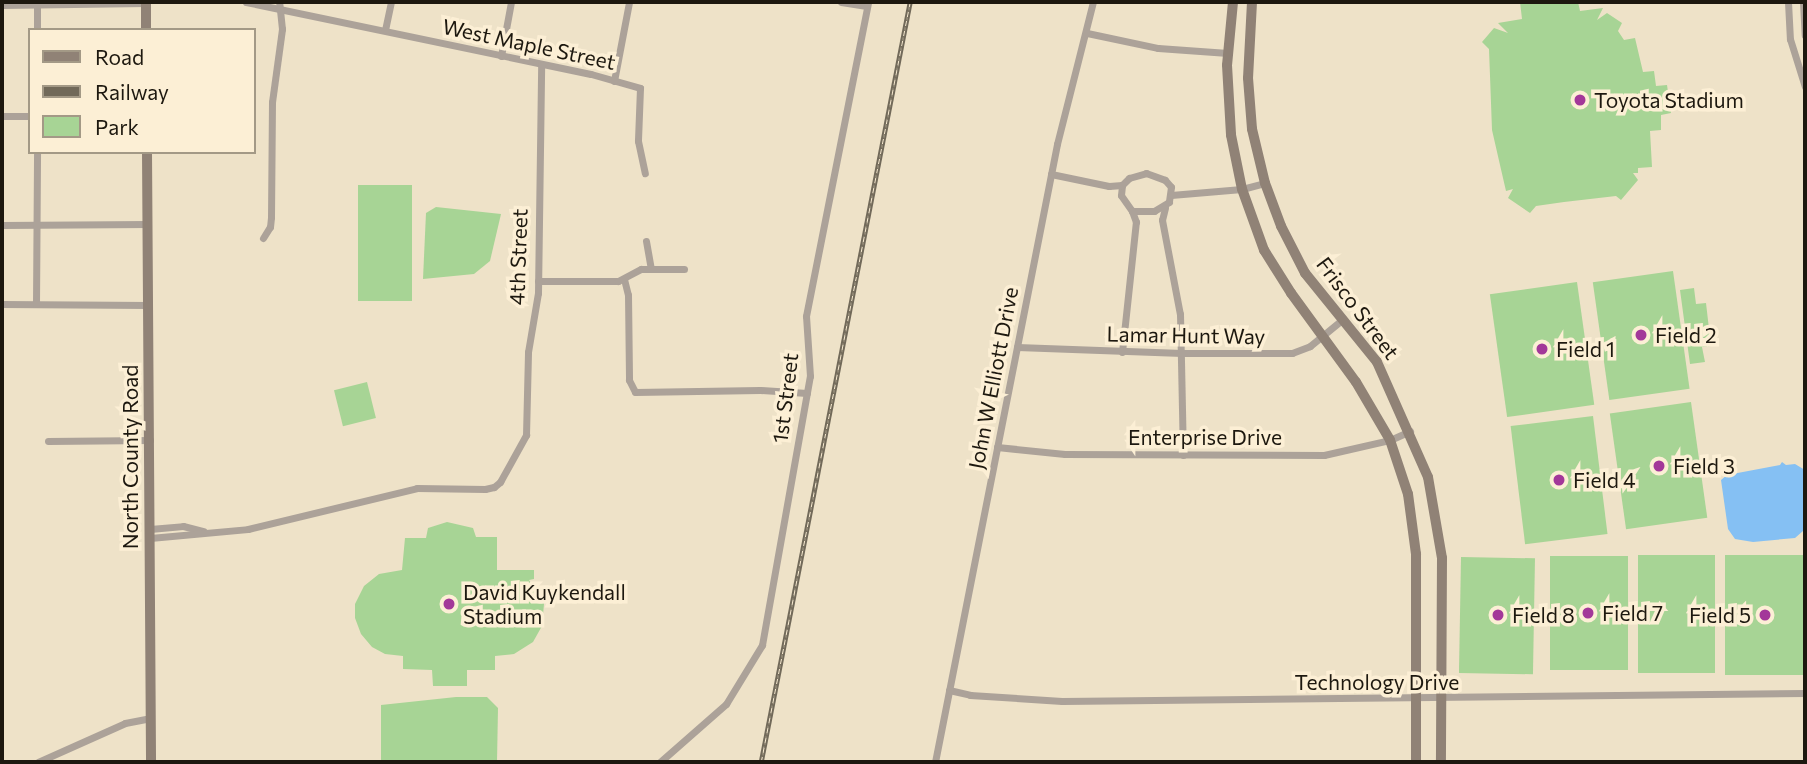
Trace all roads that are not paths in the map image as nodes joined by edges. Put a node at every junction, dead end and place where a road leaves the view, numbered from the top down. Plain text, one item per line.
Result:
1 (246, 2) edge
2 (391, 2) edge
3 (511, 2) edge
4 (629, 2) edge
5 (841, 2) edge
6 (1093, 2) edge
7 (1233, 2) edge
8 (1252, 2) edge
9 (1788, 2) edge
10 (1803, 2) edge
11 (146, 3) edge
12 (37, 4) edge
13 (867, 4) edge
14 (2, 5) edge
15 (278, 5) edge
16 (37, 28) edge
17 (146, 28) edge
18 (386, 30) junction
19 (1087, 33) junction
20 (1805, 35) edge
21 (1228, 53) junction
22 (501, 56) junction
23 (541, 65) junction
24 (614, 81) junction
25 (1805, 87) edge
26 (2, 116) edge
27 (28, 116) edge
28 (37, 154) edge
29 (147, 154) edge
30 (645, 173) dead end
31 (1051, 174) junction
32 (1265, 183) junction
33 (1122, 185) junction
34 (1109, 186) junction
35 (1242, 189) junction
36 (1171, 191) junction
37 (1121, 195) junction
38 (1165, 208) junction
39 (1132, 211) junction
40 (1150, 212) junction
41 (1162, 220) junction
42 (1136, 222) junction
43 (148, 224) junction
44 (2, 225) edge
45 (36, 225) junction
46 (263, 239) dead end
47 (646, 241) dead end
48 (652, 269) junction
49 (684, 269) dead end
50 (624, 279) junction
51 (538, 281) junction
52 (2, 304) edge
53 (36, 304) junction
54 (148, 305) junction
55 (1343, 319) junction
56 (1322, 336) junction
57 (1017, 347) junction
58 (1122, 352) junction
59 (1182, 353) junction
60 (807, 393) junction
61 (1410, 431) junction
62 (150, 440) junction
63 (1390, 440) junction
64 (48, 442) dead end
65 (998, 447) junction
66 (1183, 454) junction
67 (150, 533) junction
68 (949, 690) junction
69 (1805, 693) edge
70 (1416, 699) junction
71 (1440, 699) junction
72 (150, 718) junction
73 (38, 762) edge
74 (150, 762) edge
75 (660, 762) edge
76 (935, 762) edge
77 (1416, 762) edge
78 (1440, 762) edge

1 - 15 street, West Maple Street
2 - 18 street
3 - 22 street
4 - 24 street
5 - 13 street
6 - 19 street, John W Elliott Drive
7 - 21 street
8 - 32 street, Frisco Street
9 - 25 street
10 - 20 street
11 - 12 street
11 - 17 street
12 - 14 street
12 - 16 street
13 - 60 street, 1st Street
15 - 18 street, West Maple Street
15 - 46 street
18 - 22 street, West Maple Street
19 - 21 street
19 - 31 street, John W Elliott Drive
21 - 35 street
22 - 23 street, West Maple Street
23 - 24 street, West Maple Street
23 - 51 street, 4th Street
24 - 30 street, West Maple Street
26 - 27 street
28 - 45 street
29 - 43 street, North County Road
31 - 34 street
31 - 57 street, John W Elliott Drive
32 - 35 street
32 - 55 street, Frisco Street
33 - 34 street
33 - 36 street
33 - 37 street
34 - 37 street
35 - 36 street
35 - 56 street
36 - 38 street
37 - 39 street
38 - 40 street
38 - 41 street
39 - 40 street
39 - 42 street
40 - 41 street
40 - 42 street
41 - 59 street
42 - 58 street
43 - 45 street
43 - 54 street, North County Road
44 - 45 street
45 - 53 street
47 - 48 street
48 - 49 street
48 - 50 street
50 - 51 street
50 - 60 street
51 - 67 street, 4th Street
52 - 53 street
53 - 54 street
54 - 62 street, North County Road
55 - 56 street, Lamar Hunt Way
55 - 61 street, Frisco Street
56 - 59 street, Lamar Hunt Way
56 - 63 street
57 - 58 street, Lamar Hunt Way
57 - 65 street, John W Elliott Drive
58 - 59 street, Lamar Hunt Way
59 - 66 street
60 - 75 street, 1st Street
61 - 63 street, Enterprise Drive
61 - 71 street, Frisco Street
62 - 64 street
62 - 67 street, North County Road
63 - 66 street, Enterprise Drive
63 - 70 street
65 - 66 street, Enterprise Drive
65 - 68 street, John W Elliott Drive
67 - 72 street, North County Road
68 - 70 street, Technology Drive
68 - 76 street, John W Elliott Drive
69 - 71 street, Technology Drive
70 - 71 street, Technology Drive
70 - 77 street
71 - 78 street, Frisco Street
72 - 73 street
72 - 74 street, North County Road

